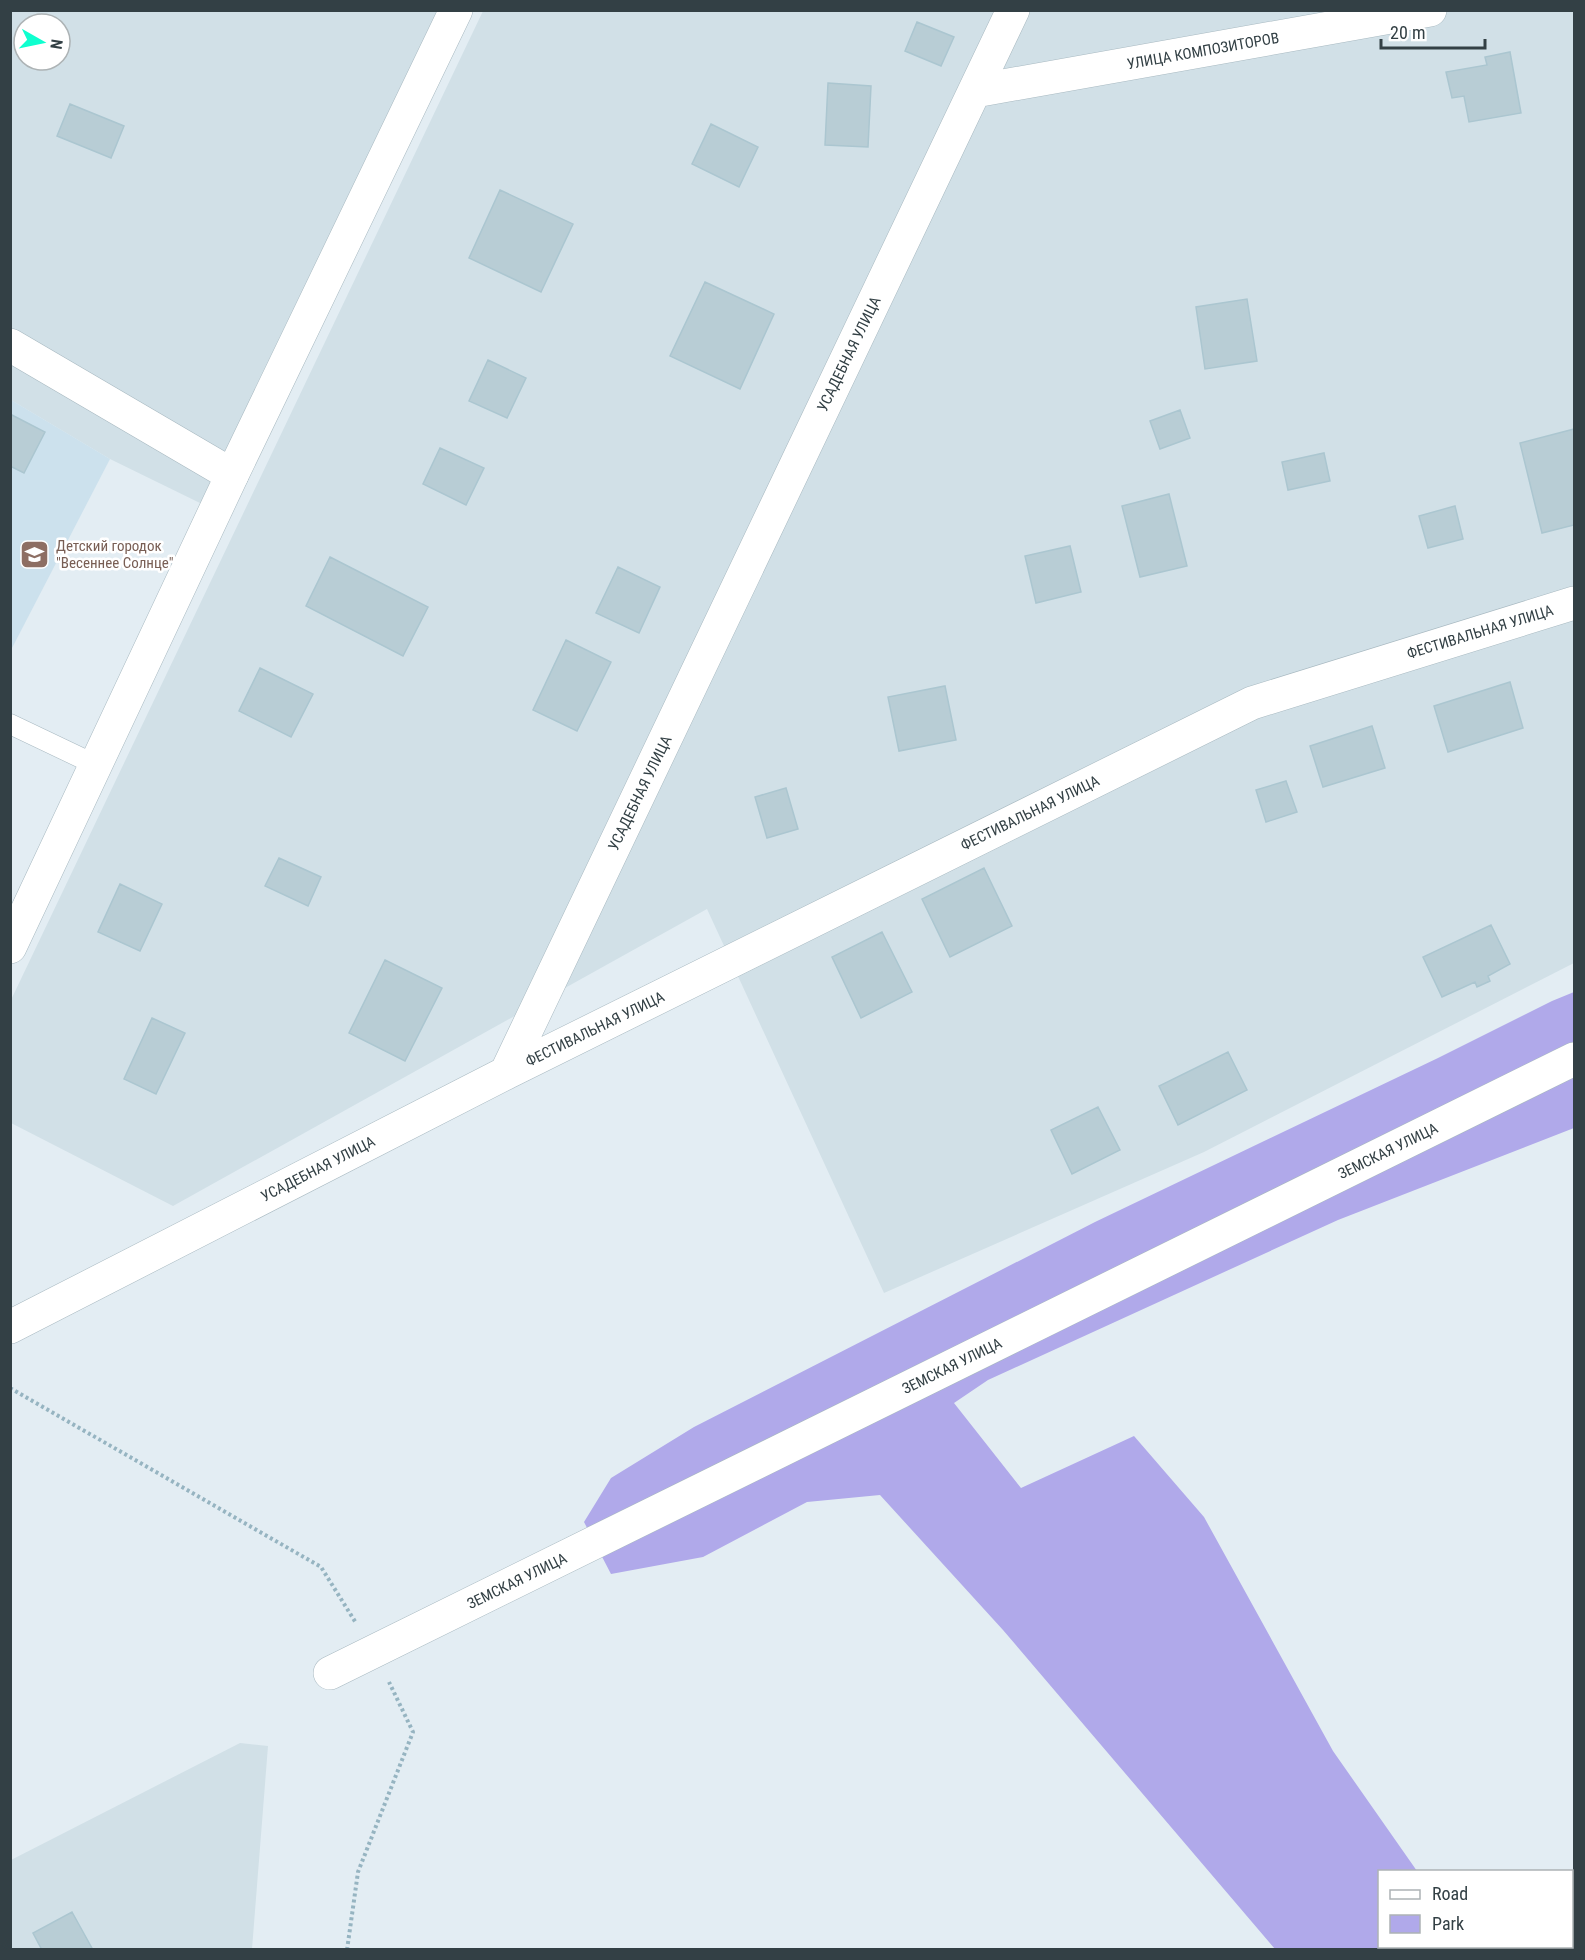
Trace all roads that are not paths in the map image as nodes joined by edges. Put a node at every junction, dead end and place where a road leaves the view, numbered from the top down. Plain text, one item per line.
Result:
1 (456, 10) edge
2 (1013, 10) edge
3 (1430, 10) edge
4 (975, 91) junction
5 (10, 345) edge
6 (232, 475) junction
7 (1575, 603) edge
8 (10, 724) edge
9 (96, 765) junction
10 (10, 947) edge
11 (1575, 1059) edge
12 (506, 1072) junction
13 (10, 1326) edge
14 (330, 1673) dead end

1 - 6 street
2 - 4 street, УСАДЕБНАЯ УЛИЦА
3 - 4 street, УЛИЦА КОМПОЗИТОРОВ
4 - 12 street, УСАДЕБНАЯ УЛИЦА
5 - 6 street
6 - 9 street
7 - 12 street, ФЕСТИВАЛЬНАЯ УЛИЦА
8 - 9 lane
9 - 10 street
11 - 14 street, ЗЕМСКАЯ УЛИЦА
12 - 13 street, УСАДЕБНАЯ УЛИЦА

